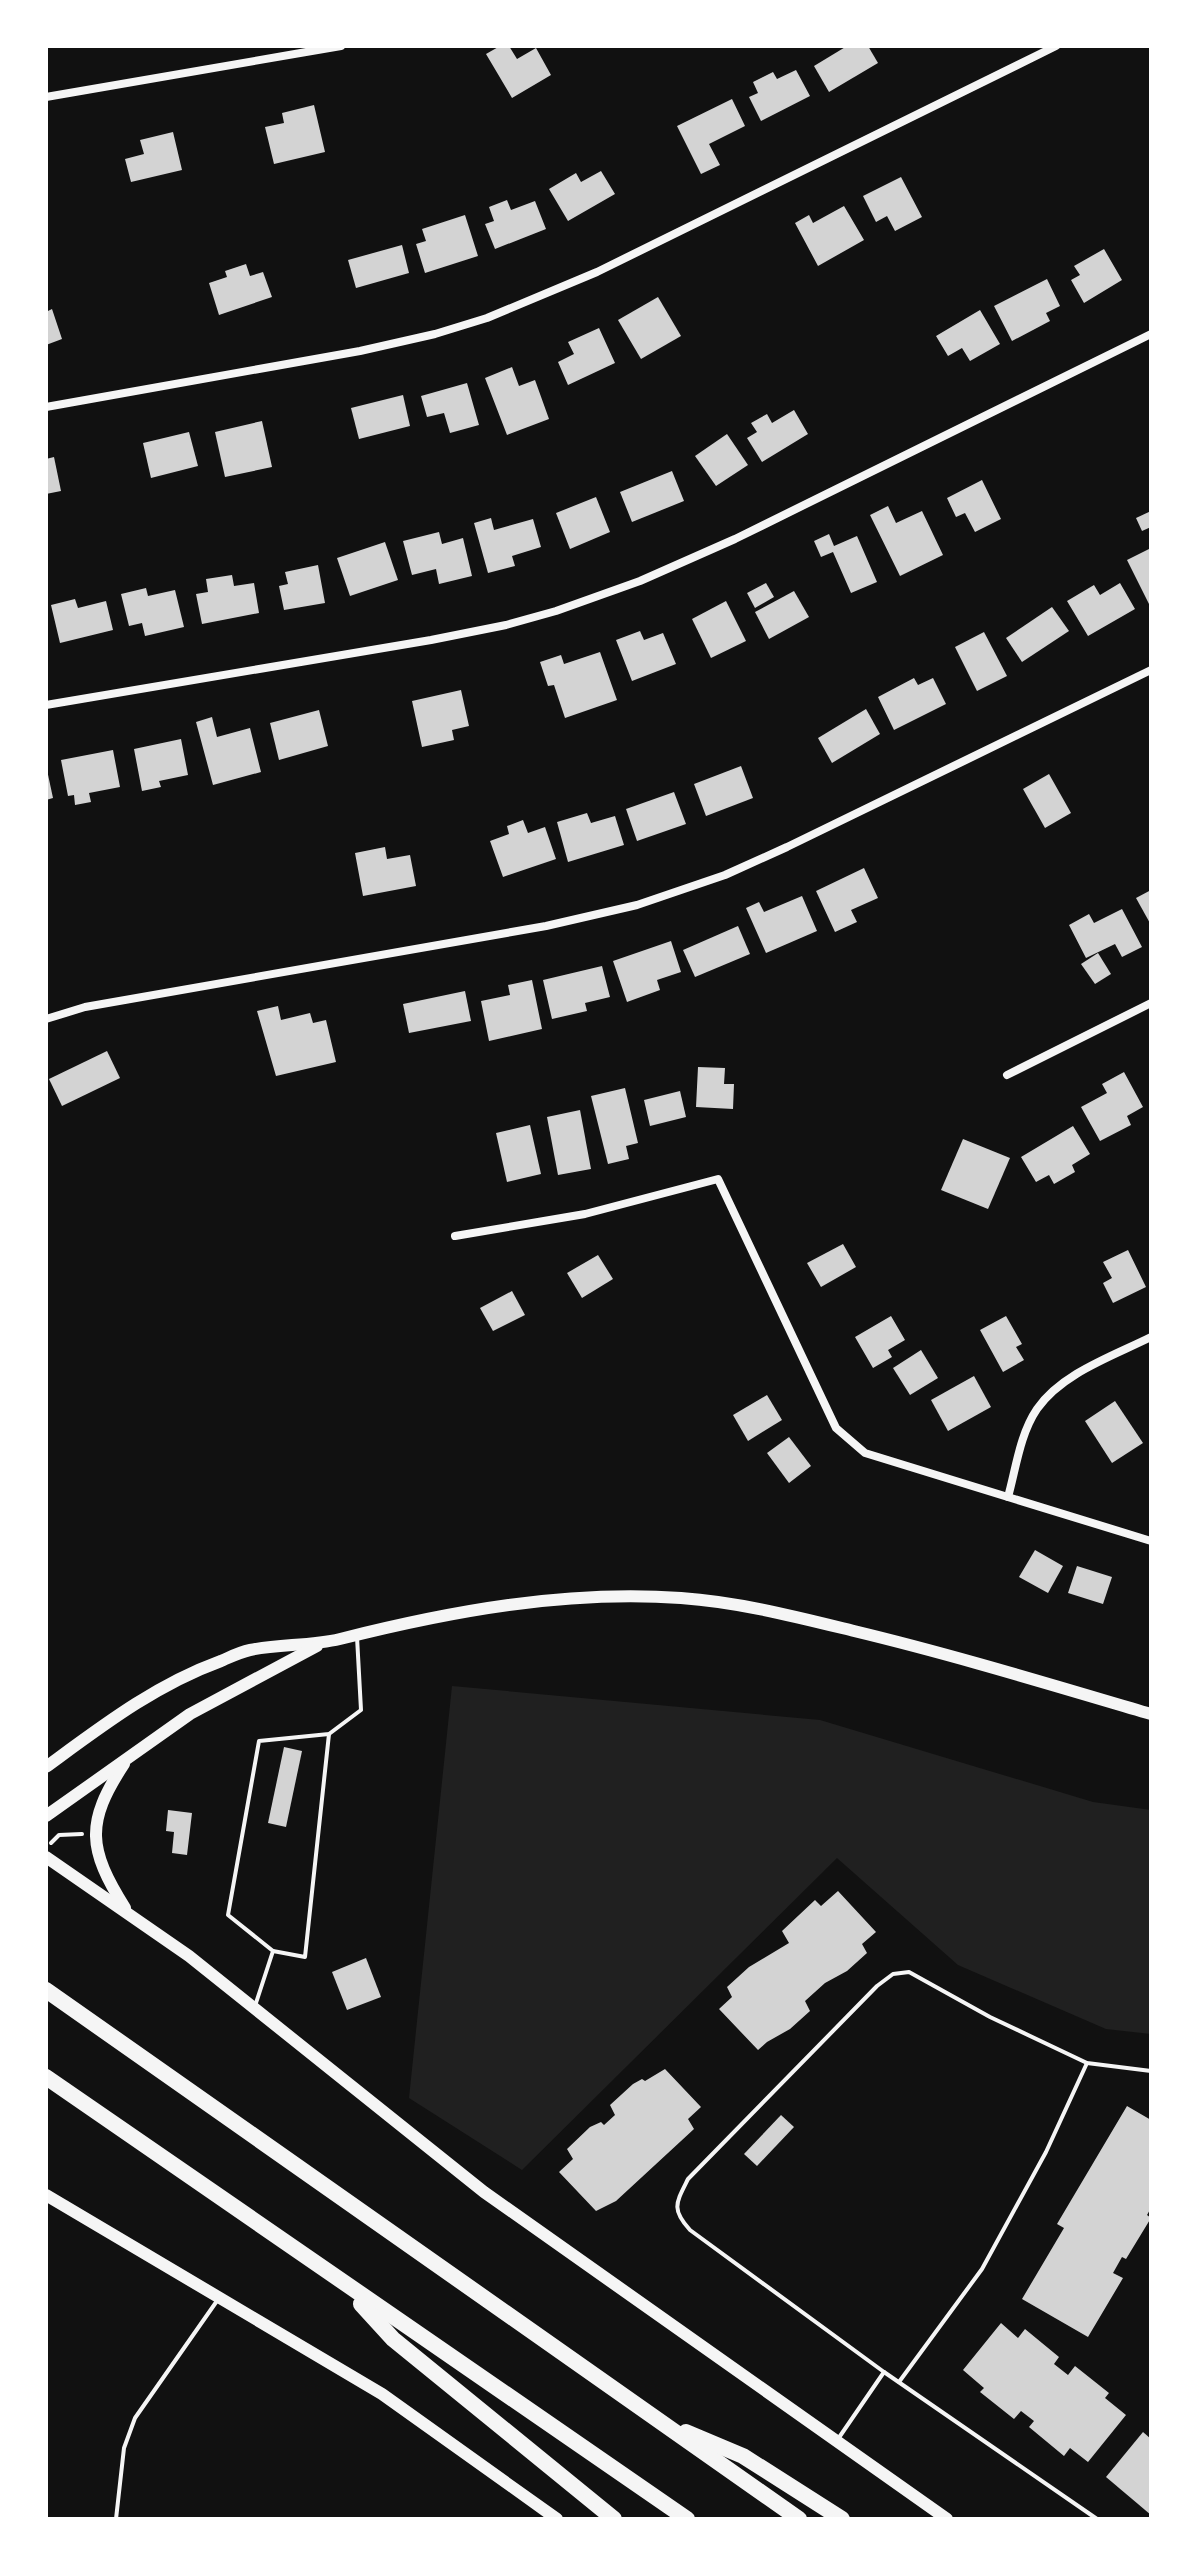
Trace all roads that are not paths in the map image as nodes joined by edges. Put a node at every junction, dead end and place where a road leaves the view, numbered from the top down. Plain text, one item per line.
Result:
1 (341, 46) edge
2 (1056, 46) edge
3 (46, 97) edge
4 (1151, 334) edge
5 (46, 407) edge
6 (1151, 670) edge
7 (46, 705) edge
8 (1151, 1003) edge
9 (46, 1019) edge
10 (1007, 1075) dead end
11 (455, 1236) dead end
12 (1151, 1337) edge
13 (1008, 1497) junction
14 (1151, 1541) edge
15 (357, 1635) junction
16 (323, 1643) junction
17 (1151, 1714) edge
18 (329, 1734) junction
19 (129, 1756) junction
20 (46, 1767) edge
21 (46, 1816) edge
22 (46, 1857) edge
23 (128, 1914) junction
24 (273, 1951) junction
25 (46, 1990) edge
26 (254, 2008) junction
27 (1087, 2063) junction
28 (1151, 2071) edge
29 (46, 2077) edge
30 (46, 2195) edge
31 (344, 2285) junction
32 (219, 2297) junction
33 (884, 2372) junction
34 (899, 2382) junction
35 (656, 2420) junction
36 (837, 2441) junction
37 (116, 2519) edge
38 (557, 2519) edge
39 (614, 2519) edge
40 (687, 2519) edge
41 (799, 2519) edge
42 (842, 2519) edge
43 (947, 2519) edge
44 (1097, 2519) edge

1 - 3 street
2 - 5 street
4 - 7 street
6 - 9 street
8 - 10 street
11 - 13 street
12 - 13 street
13 - 14 street
15 - 16 main road
15 - 17 main road
15 - 18 lane
16 - 19 main road
16 - 20 main road
18 - 24 lane
18 - 24 lane
19 - 21 main road
19 - 23 main road
22 - 23 main road
23 - 26 main road
24 - 26 lane
25 - 35 highway
26 - 36 main road
27 - 28 lane
27 - 33 lane
27 - 34 lane
29 - 31 highway
30 - 32 main road
31 - 39 highway
31 - 40 highway
32 - 37 lane
32 - 38 main road
33 - 34 lane
33 - 36 lane
34 - 44 lane
35 - 41 highway
35 - 42 highway
36 - 43 main road

